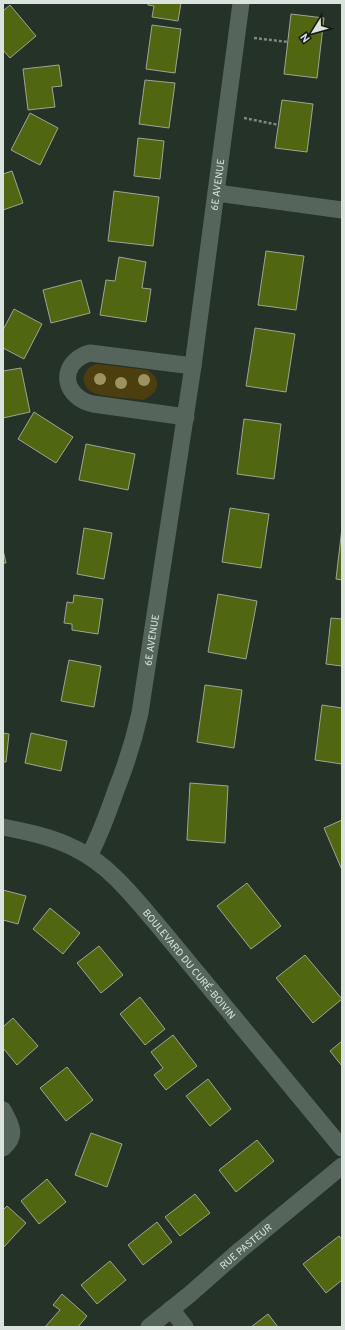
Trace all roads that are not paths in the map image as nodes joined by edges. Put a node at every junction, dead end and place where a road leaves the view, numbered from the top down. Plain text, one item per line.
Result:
1 (241, 3) edge
2 (216, 193) junction
3 (342, 210) edge
4 (194, 366) junction
5 (186, 417) junction
6 (3, 827) edge
7 (89, 856) junction
8 (3, 1110) edge
9 (3, 1148) edge
10 (342, 1148) edge
11 (342, 1166) edge
12 (171, 1309) junction
13 (149, 1327) edge
14 (184, 1327) edge

1 - 2 street, 6E AVENUE
2 - 3 street
2 - 4 street, 6E AVENUE
4 - 5 street, 6E AVENUE
4 - 5 street
5 - 7 street, 6E AVENUE
6 - 7 street, BOULEVARD DU CURÉ-BOIVIN
7 - 10 street, BOULEVARD DU CURÉ-BOIVIN
8 - 9 street
11 - 12 street, RUE PASTEUR
12 - 13 street, RUE PASTEUR
12 - 14 street

